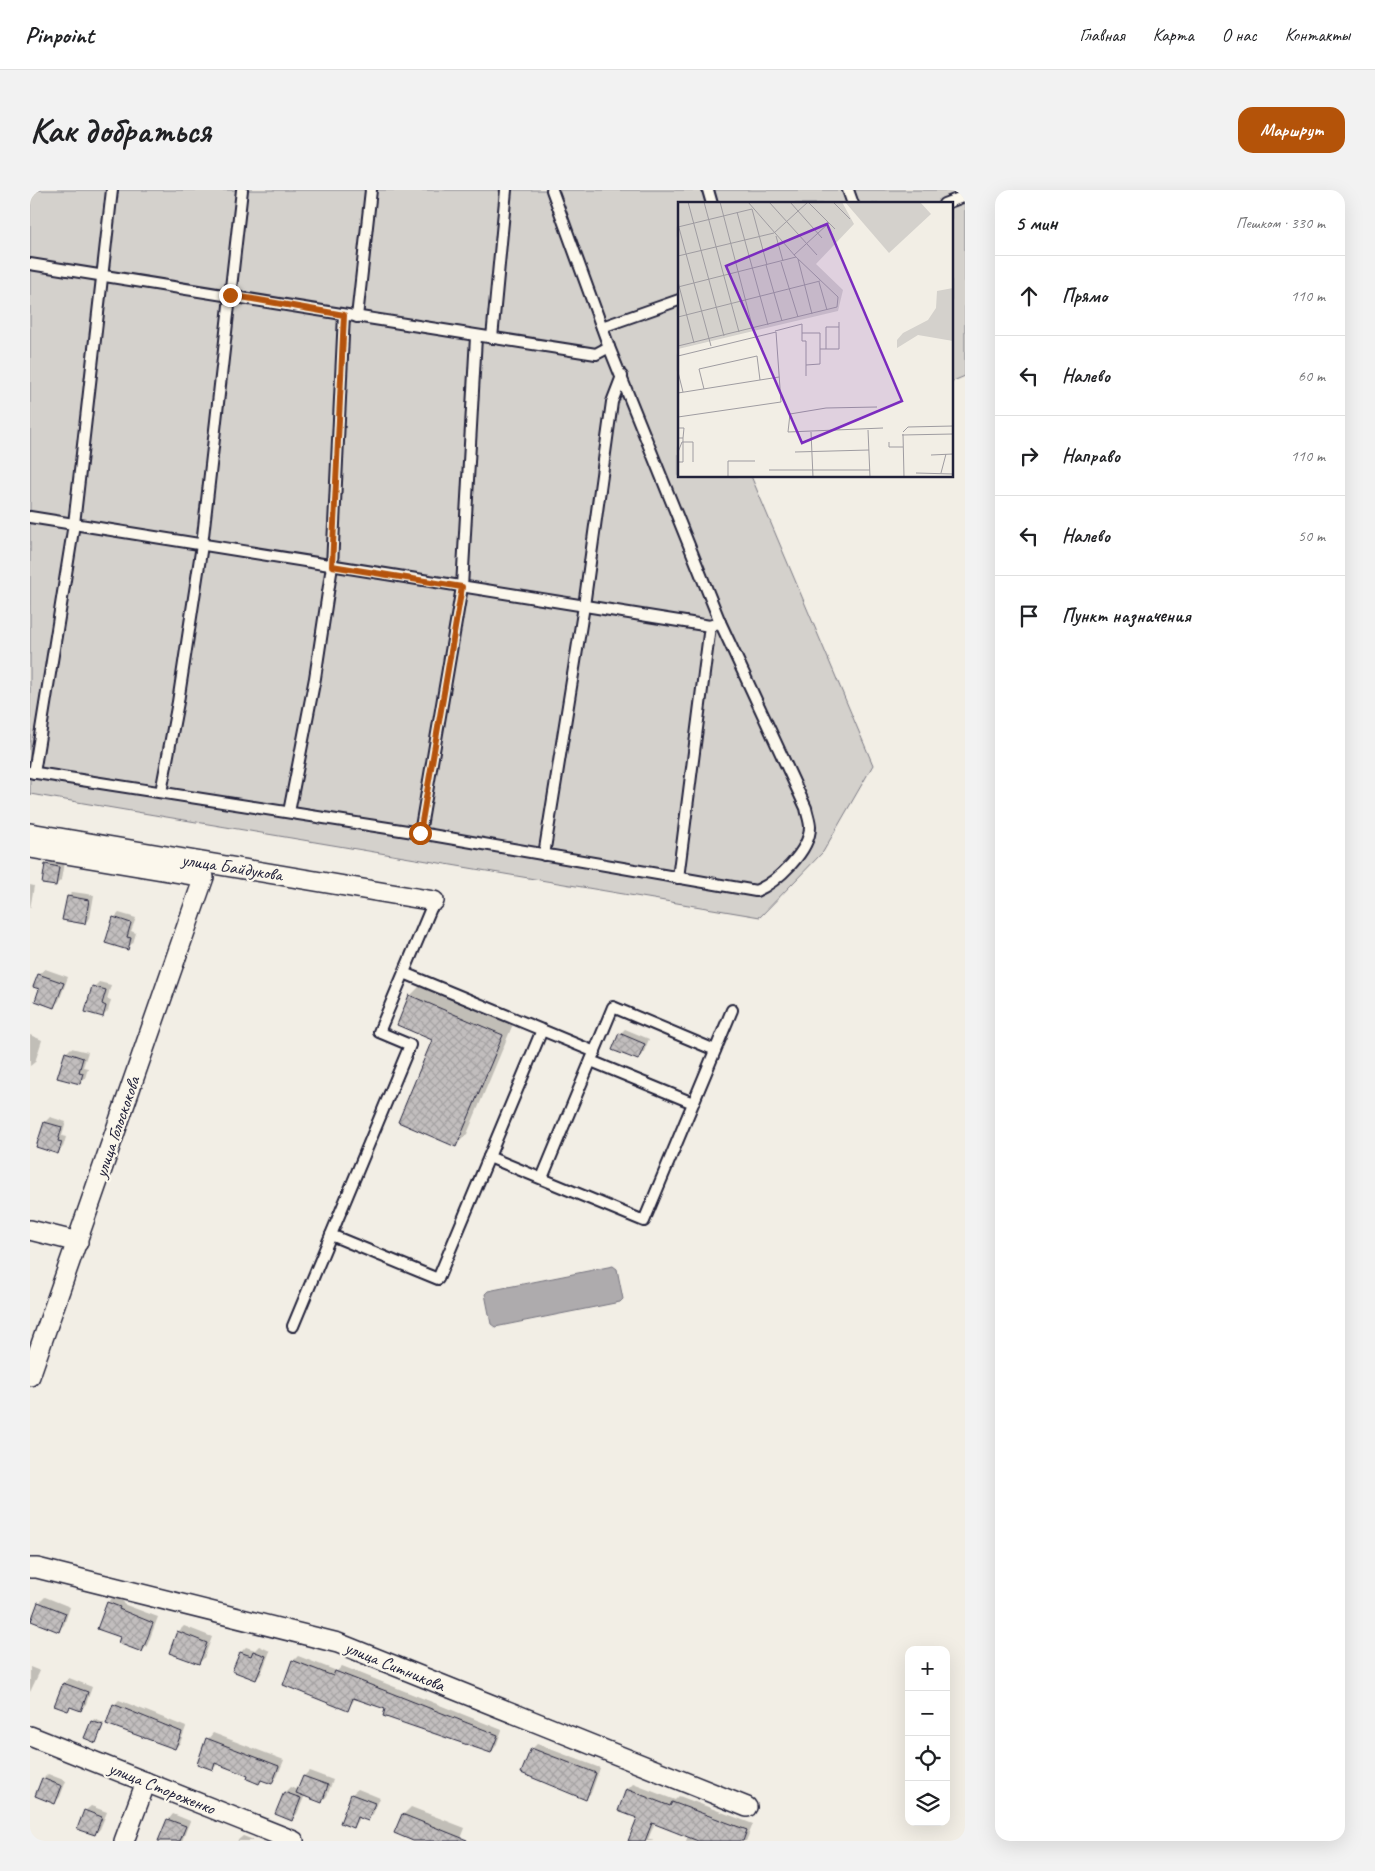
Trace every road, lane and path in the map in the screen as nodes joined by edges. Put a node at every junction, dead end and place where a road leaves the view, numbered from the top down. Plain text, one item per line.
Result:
1 (112, 190) edge
2 (242, 190) edge
3 (372, 190) edge
4 (506, 190) edge
5 (552, 190) edge
6 (848, 190) edge
7 (965, 196) edge
8 (852, 202) edge
9 (949, 202) edge
10 (30, 264) edge
11 (101, 275) junction
12 (230, 295) junction
13 (678, 300) edge
14 (344, 315) junction
15 (357, 317) junction
16 (602, 327) junction
17 (476, 337) junction
18 (492, 338) junction
19 (609, 346) junction
20 (622, 376) junction
21 (30, 518) edge
22 (74, 524) junction
23 (202, 545) junction
24 (332, 566) junction
25 (462, 587) junction
26 (584, 606) junction
27 (720, 622) junction
28 (710, 626) junction
29 (32, 773) edge
30 (161, 792) junction
31 (289, 812) junction
32 (30, 833) edge
33 (420, 833) junction
34 (30, 848) edge
35 (544, 855) junction
36 (204, 877) joint
37 (678, 878) junction
38 (434, 901) joint
39 (404, 973) junction
40 (732, 1010) dead end
41 (542, 1030) junction
42 (715, 1050) junction
43 (593, 1056) junction
44 (693, 1104) junction
45 (490, 1157) junction
46 (542, 1178) junction
47 (30, 1230) edge
48 (331, 1235) junction
49 (78, 1242) junction
50 (293, 1326) dead end
51 (30, 1376) edge
52 (30, 1568) edge
53 (30, 1736) edge
54 (146, 1782) junction
55 (747, 1807) dead end
56 (124, 1841) edge
57 (294, 1841) edge

1 - 11 lane
2 - 12 lane
3 - 15 lane
4 - 18 lane
5 - 16 lane
6 - 8 lane
7 - 9 lane
10 - 11 lane
11 - 12 lane
11 - 22 lane
12 - 14 lane
12 - 23 lane
13 - 16 lane
14 - 15 lane
14 - 24 lane
15 - 17 lane
16 - 19 lane
17 - 18 lane
17 - 25 lane
18 - 19 lane
19 - 20 lane
20 - 26 lane
20 - 27 lane
21 - 22 lane
22 - 23 lane
22 - 29 lane
23 - 24 lane
23 - 30 lane
24 - 25 lane
24 - 31 lane
25 - 26 lane
25 - 33 lane
26 - 28 lane
26 - 35 lane
27 - 28 lane
27 - 37 lane
28 - 37 lane
29 - 30 lane
30 - 31 lane
31 - 33 lane
32 - 38 street, улица Байдукова
33 - 35 lane
34 - 36 street, улица Байдукова
35 - 37 lane
36 - 49 street, улица Голоскокова
38 - 39 lane
39 - 41 lane
39 - 48 lane
40 - 42 lane
41 - 43 lane
41 - 45 lane
42 - 43 lane
42 - 44 lane
43 - 44 lane
43 - 46 lane
44 - 46 lane
45 - 46 lane
45 - 48 lane
47 - 49 street
48 - 50 lane
49 - 51 street, улица Голоскокова
52 - 55 street, улица Ситникова
53 - 54 street, улица Стороженко
54 - 56 street
54 - 57 street, улица Стороженко

